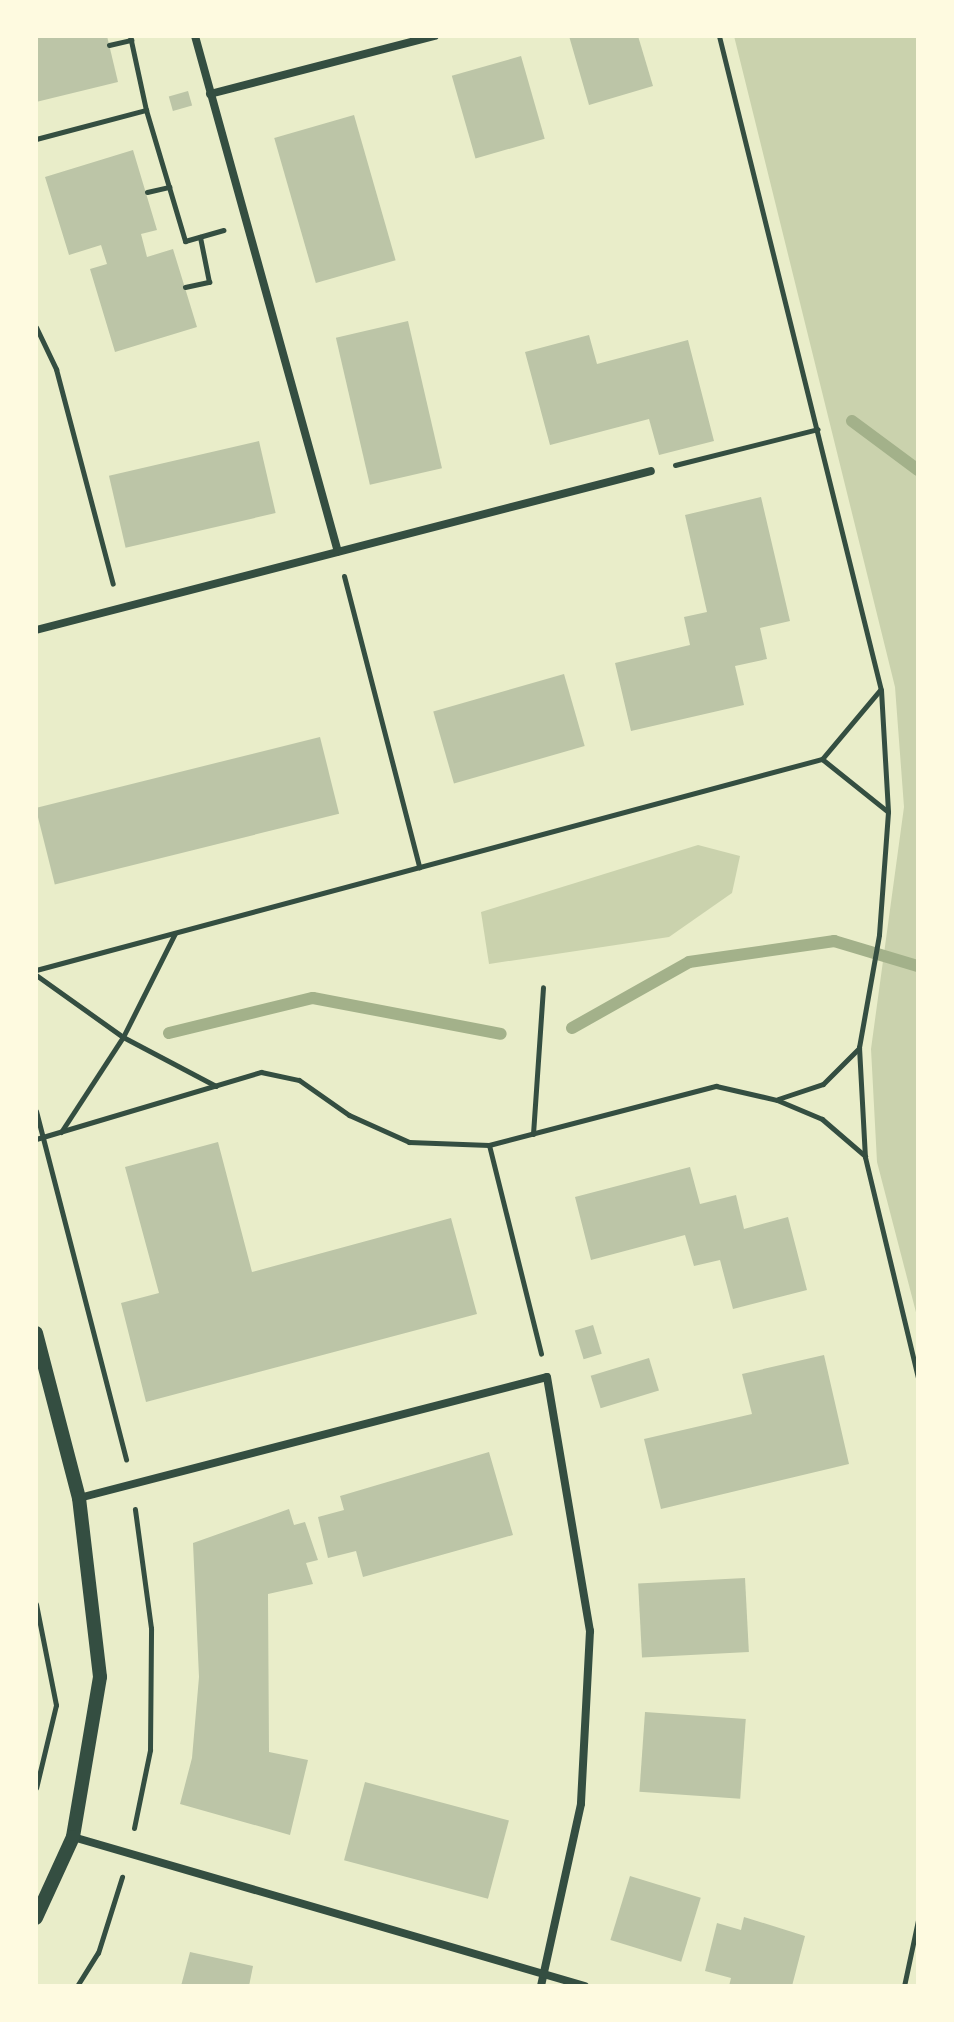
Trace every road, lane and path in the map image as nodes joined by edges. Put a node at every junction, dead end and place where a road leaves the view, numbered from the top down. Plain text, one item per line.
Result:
1 (195, 36) edge
2 (435, 36) edge
3 (719, 36) edge
4 (131, 38) edge
5 (109, 45) dead end
6 (210, 94) junction
7 (146, 110) junction
8 (36, 139) edge
9 (169, 187) junction
10 (147, 192) dead end
11 (246, 223) junction
12 (200, 237) junction
13 (185, 287) dead end
14 (36, 327) edge
15 (818, 429) junction
16 (651, 471) joint
17 (104, 550) dead end
18 (338, 552) junction
19 (36, 630) edge
20 (881, 690) junction
21 (822, 759) junction
22 (888, 812) junction
23 (419, 867) junction
24 (175, 932) junction
25 (36, 972) edge
26 (543, 987) dead end
27 (123, 1037) junction
28 (859, 1047) junction
29 (217, 1086) junction
30 (777, 1100) junction
31 (61, 1132) junction
32 (533, 1134) junction
33 (36, 1139) edge
34 (489, 1145) junction
35 (865, 1157) junction
36 (36, 1333) edge
37 (547, 1377) junction
38 (918, 1378) edge
39 (79, 1498) junction
40 (36, 1604) edge
41 (36, 1788) edge
42 (73, 1837) junction
43 (36, 1918) edge
44 (918, 1920) edge
45 (546, 1975) junction
46 (541, 1986) edge
47 (585, 1986) edge
48 (904, 1986) edge

1 - 6 street
2 - 6 street
3 - 15 path
4 - 5 path
4 - 7 path
6 - 11 street
7 - 8 path
7 - 9 path
9 - 10 path
9 - 12 path
11 - 12 path
11 - 18 street
12 - 13 path
14 - 17 path
15 - 16 path
15 - 20 path
16 - 18 street
18 - 19 street
18 - 23 path
20 - 21 path
20 - 22 path
21 - 22 path
21 - 23 path
22 - 28 path
23 - 24 path
24 - 25 path
24 - 27 path
25 - 27 path
26 - 32 path
27 - 29 path
27 - 31 path
28 - 30 path
28 - 35 path
29 - 31 path
29 - 34 path
30 - 32 path
30 - 35 path
31 - 33 path
32 - 34 path
34 - 37 path
35 - 38 path
36 - 39 street
37 - 39 street
37 - 45 street
39 - 42 street
40 - 41 path
42 - 43 street
42 - 45 street
44 - 48 path
45 - 46 street
45 - 47 street

